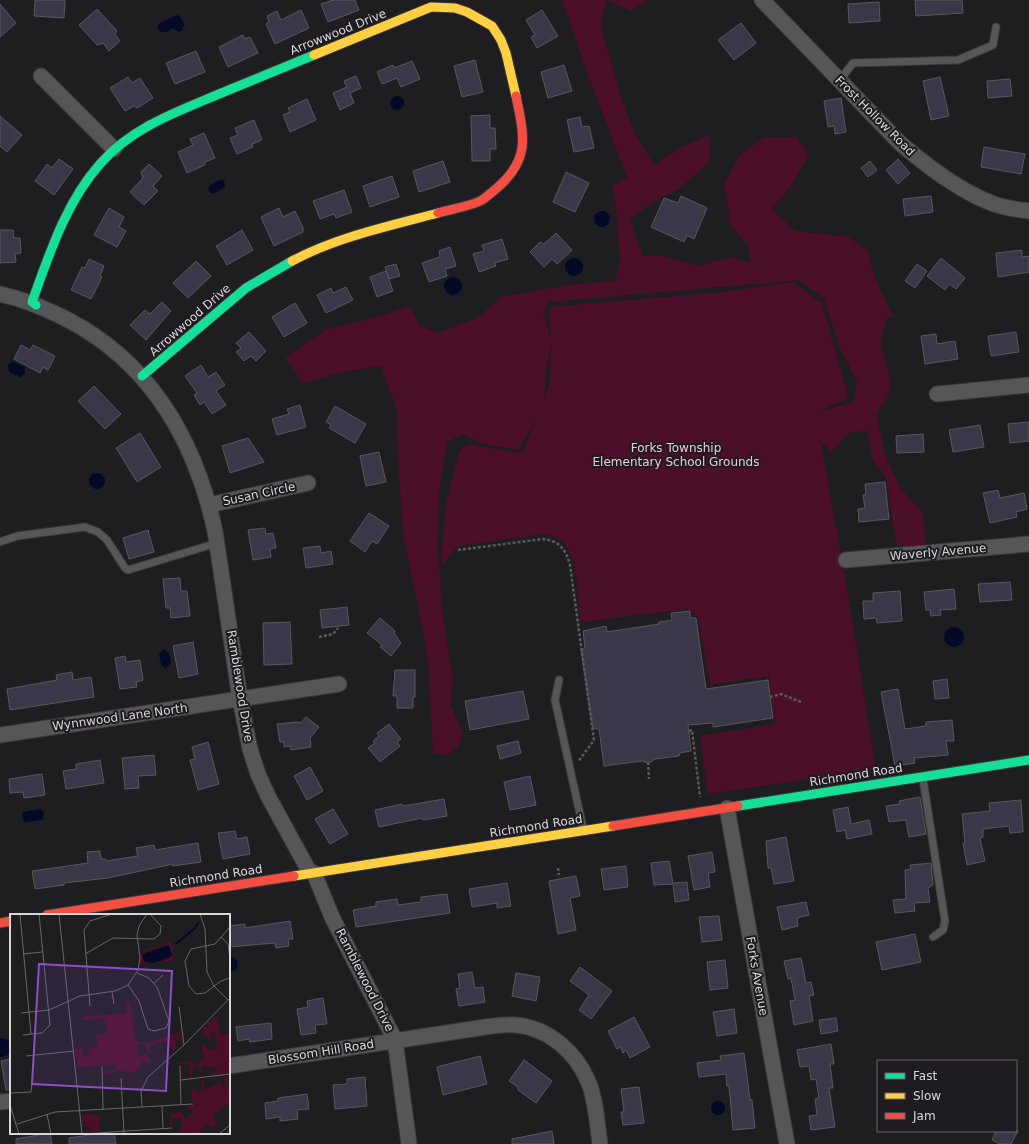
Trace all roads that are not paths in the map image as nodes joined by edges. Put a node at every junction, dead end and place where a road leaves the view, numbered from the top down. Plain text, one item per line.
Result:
1 (762, 0) edge
2 (996, 27) dead end
3 (41, 76) dead end
4 (840, 80) junction
5 (114, 149) junction
6 (1029, 211) edge
7 (0, 294) edge
8 (36, 305) junction
9 (142, 376) junction
10 (1029, 385) edge
11 (937, 394) dead end
12 (308, 483) dead end
13 (209, 505) junction
14 (0, 542) edge
15 (217, 543) junction
16 (1029, 544) edge
17 (846, 560) dead end
18 (558, 680) dead end
19 (339, 684) dead end
20 (240, 699) junction
21 (0, 735) edge
22 (1029, 760) edge
23 (922, 777) junction
24 (727, 808) junction
25 (584, 830) junction
26 (314, 873) junction
27 (53, 914) edge
28 (10, 921) edge
29 (0, 922) edge
30 (933, 937) dead end
31 (395, 1040) junction
32 (230, 1066) edge
33 (10, 1101) edge
34 (0, 1102) edge
35 (409, 1144) edge
36 (600, 1144) edge
37 (787, 1144) edge

1 - 4 street, Frost Hollow Road
2 - 4 lane
3 - 5 street
4 - 6 street, Frost Hollow Road
5 - 8 street, Arrowwood Drive
5 - 9 street, Arrowwood Drive
7 - 8 street, Ramblewood Drive
8 - 9 street, Ramblewood Drive
9 - 13 street, Ramblewood Drive
10 - 11 street
12 - 13 street, Susan Circle
13 - 15 street, Ramblewood Drive
14 - 15 lane
15 - 20 street, Ramblewood Drive
16 - 17 street, Waverly Avenue
18 - 25 lane
19 - 20 street, Wynnwood Lane North
20 - 21 street, Wynnwood Lane North
20 - 26 street, Ramblewood Drive
22 - 23 street, Richmond Road
23 - 24 street, Richmond Road
23 - 30 lane
24 - 25 street, Richmond Road
24 - 37 street, Forks Avenue
25 - 26 street, Richmond Road
26 - 27 street, Richmond Road
26 - 31 street, Ramblewood Drive
28 - 29 street
31 - 32 street, Blossom Hill Road
31 - 35 street, Ramblewood Drive
31 - 36 street, Blossom Hill Road
33 - 34 street

